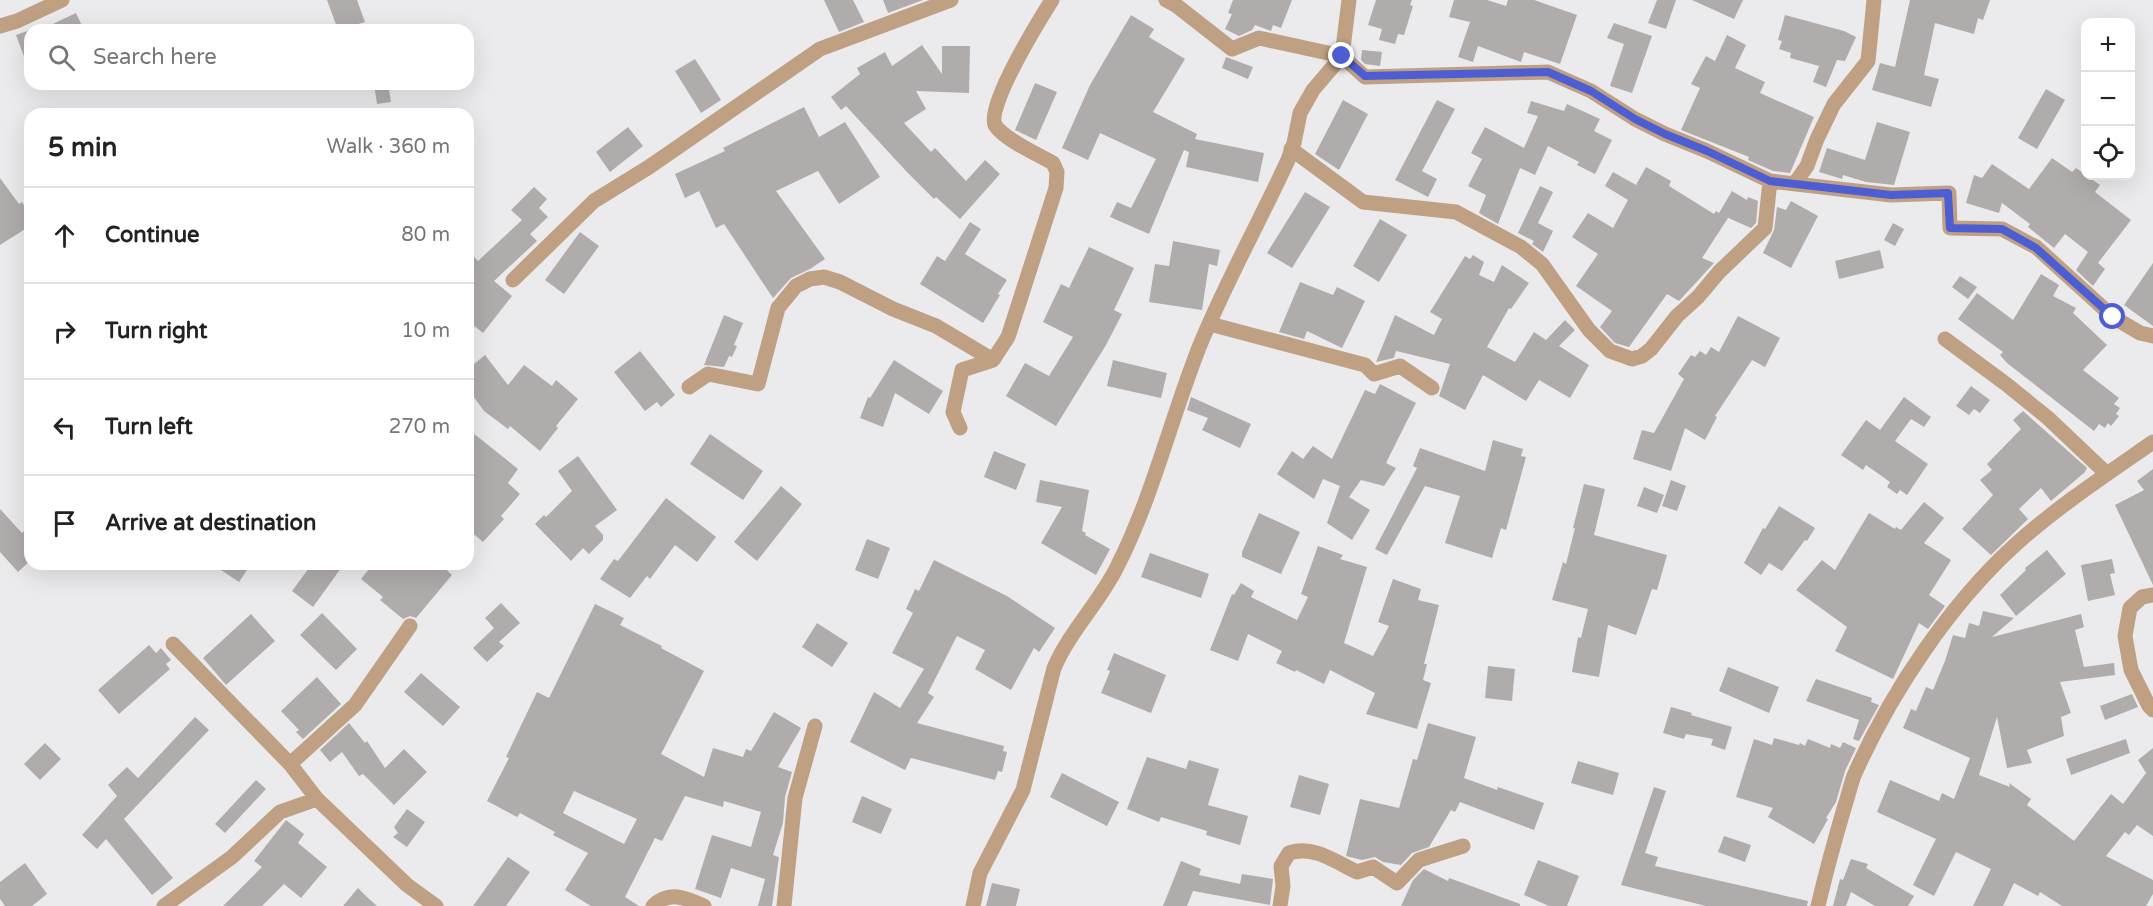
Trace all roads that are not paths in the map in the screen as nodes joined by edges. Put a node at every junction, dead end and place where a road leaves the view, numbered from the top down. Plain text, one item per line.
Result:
1 (62, 0) edge
2 (951, 0) edge
3 (1052, 0) edge
4 (1166, 0) edge
5 (1349, 0) edge
6 (1874, 0) edge
7 (0, 26) edge
8 (1342, 56) junction
9 (1292, 149) junction
10 (1770, 181) junction
11 (1795, 183) junction
12 (513, 280) dead end
13 (1210, 324) junction
14 (2153, 336) edge
15 (1945, 339) dead end
16 (993, 360) junction
17 (689, 387) dead end
18 (1432, 388) dead end
19 (960, 428) dead end
20 (2153, 442) edge
21 (2107, 474) junction
22 (2153, 595) edge
23 (410, 626) dead end
24 (174, 645) dead end
25 (2153, 710) edge
26 (815, 726) dead end
27 (290, 764) junction
28 (317, 799) junction
29 (1463, 846) dead end
30 (164, 906) edge
31 (436, 906) edge
32 (652, 906) edge
33 (704, 906) edge
34 (784, 906) edge
35 (973, 906) edge
36 (1280, 906) edge
37 (1818, 906) edge

1 - 7 street
2 - 12 street
3 - 16 street
4 - 8 street
5 - 8 street
6 - 11 street
8 - 9 street
8 - 10 street
9 - 10 street
9 - 13 street
10 - 11 street
11 - 14 street
13 - 18 street
13 - 35 street
15 - 21 street
16 - 17 street
16 - 19 street
20 - 21 street
21 - 37 street
22 - 25 street
23 - 27 street
24 - 27 street
26 - 34 street
27 - 28 street
28 - 30 street
28 - 31 street
29 - 36 street
32 - 33 street

